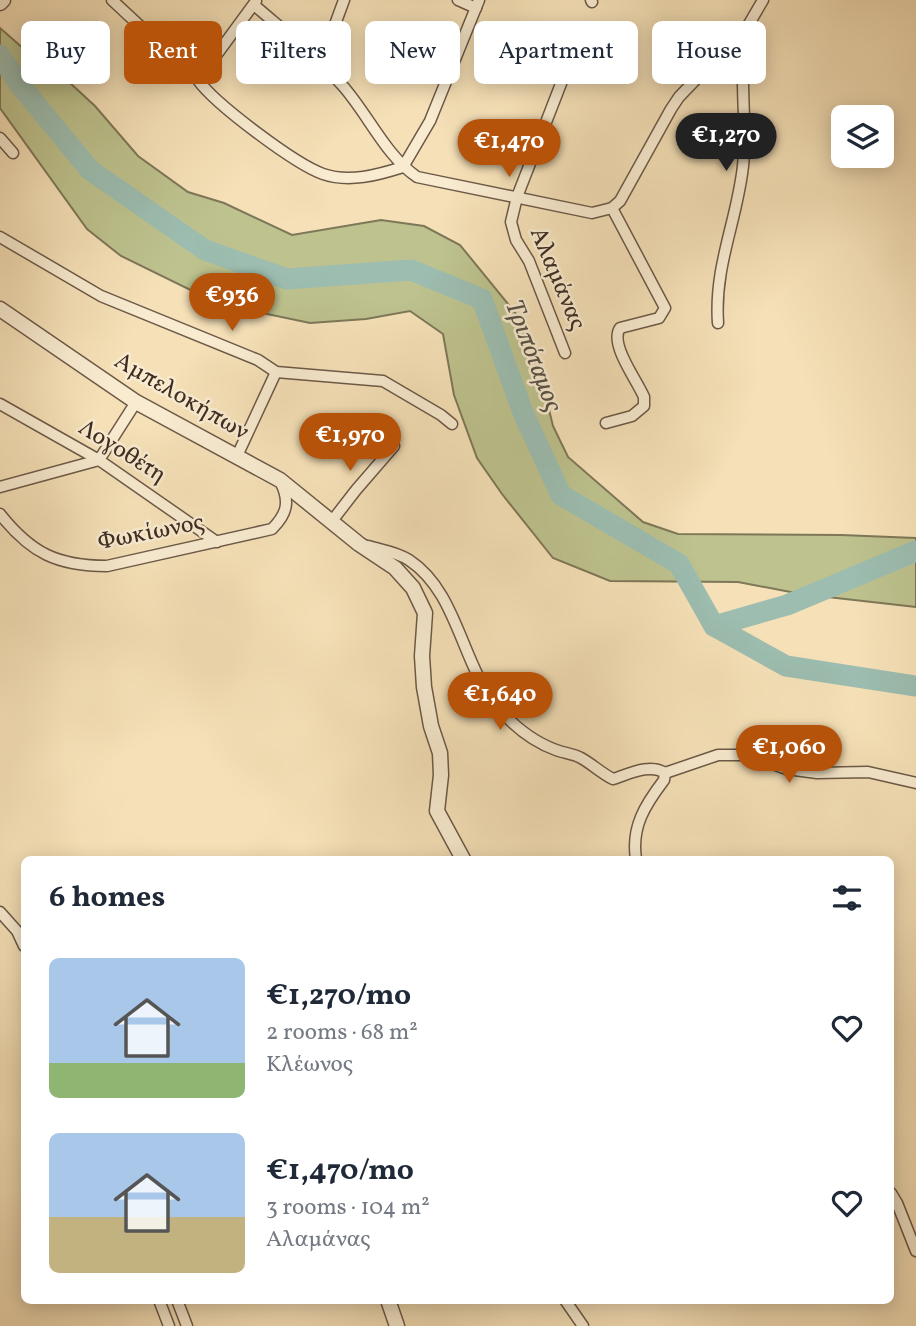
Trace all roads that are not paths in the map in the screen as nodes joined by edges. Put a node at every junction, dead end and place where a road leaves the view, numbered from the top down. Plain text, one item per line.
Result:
1 (112, 0) edge
2 (344, 0) edge
3 (458, 0) edge
4 (763, 0) edge
5 (255, 2) edge
6 (477, 4) edge
7 (135, 21) edge
8 (276, 21) edge
9 (336, 21) edge
10 (751, 21) edge
11 (222, 47) edge
12 (201, 84) edge
13 (339, 84) edge
14 (561, 84) edge
15 (691, 84) edge
16 (742, 84) edge
17 (0, 138) edge
18 (13, 153) dead end
19 (403, 167) junction
20 (517, 197) junction
21 (612, 208) junction
22 (0, 237) edge
23 (0, 309) edge
24 (718, 323) dead end
25 (565, 353) dead end
26 (276, 372) junction
27 (136, 402) junction
28 (0, 404) edge
29 (452, 424) dead end
30 (606, 424) dead end
31 (394, 446) dead end
32 (237, 456) junction
33 (99, 460) junction
34 (280, 480) junction
35 (0, 487) edge
36 (0, 514) edge
37 (332, 521) junction
38 (217, 541) junction
39 (359, 544) junction
40 (665, 773) junction
41 (916, 783) edge
42 (462, 856) edge
43 (635, 856) edge
44 (0, 912) edge
45 (21, 940) edge
46 (894, 1198) edge
47 (916, 1251) edge
48 (161, 1304) edge
49 (179, 1304) edge
50 (389, 1304) edge
51 (568, 1304) edge
52 (169, 1326) edge
53 (187, 1326) edge
54 (397, 1326) edge
55 (583, 1326) edge

1 - 7 street
2 - 9 street
3 - 6 street
4 - 10 street
5 - 8 street
5 - 11 street
6 - 19 street
12 - 19 street
13 - 19 street
14 - 20 street, Αλαμάνας
15 - 21 street
16 - 24 street
17 - 18 street
19 - 20 street
20 - 21 street
20 - 25 street, Αλαμάνας
21 - 30 street
22 - 26 street
23 - 27 street, Αμπελοκήπων
26 - 29 street
26 - 32 street
27 - 32 street, Αμπελοκήπων
27 - 33 street
28 - 33 street, Λογοθέτη
31 - 37 street
32 - 34 street, Αμπελοκήπων
33 - 35 street
33 - 38 street, Λογοθέτη
34 - 37 street, Αμπελοκήπων
34 - 38 street, Φωκίωνος
36 - 38 street, Φωκίωνος
37 - 39 street, Αμπελοκήπων
39 - 40 street
39 - 42 street, Αμπελοκήπων
40 - 41 street
40 - 43 street
44 - 45 street
46 - 47 street
48 - 52 street
49 - 53 street
50 - 54 street
51 - 55 street

